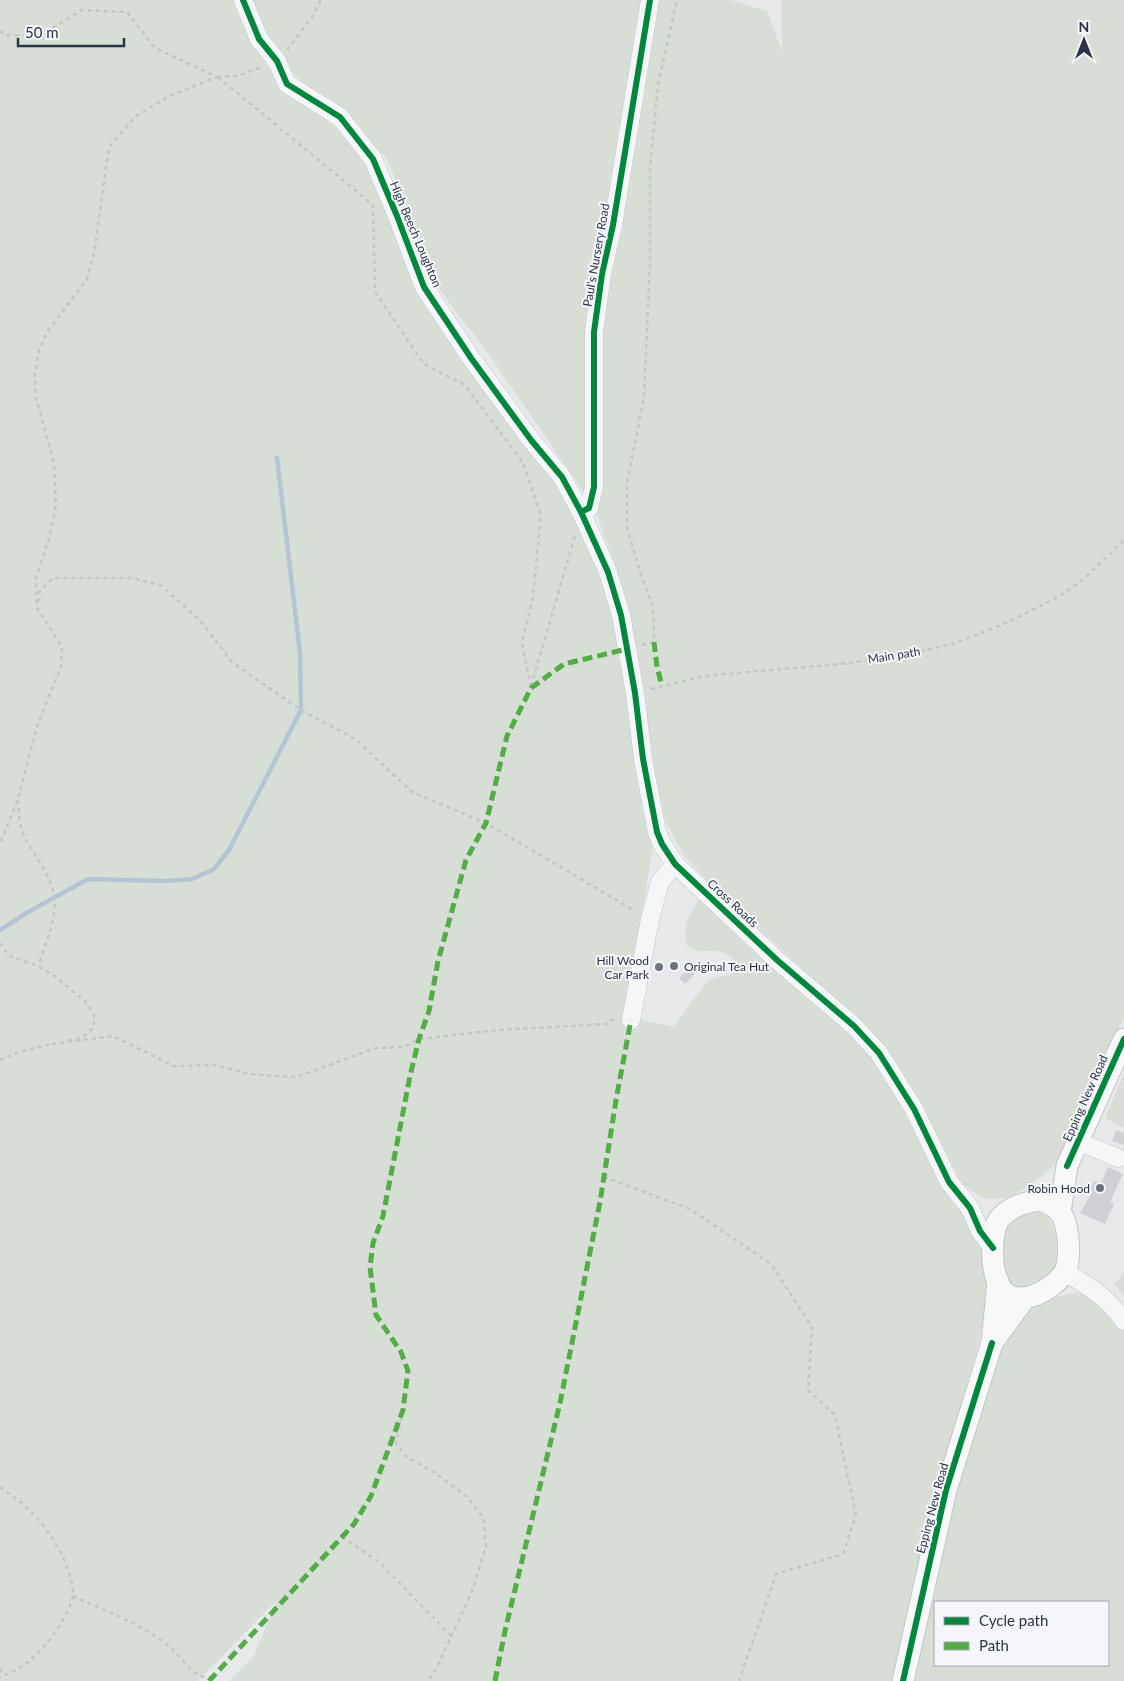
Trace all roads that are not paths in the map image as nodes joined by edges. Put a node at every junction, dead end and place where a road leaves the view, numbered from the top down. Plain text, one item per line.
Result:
1 (243, 0) edge
2 (650, 0) edge
3 (582, 512) junction
4 (675, 864) junction
5 (632, 1014) road end
6 (1124, 1039) edge
7 (1077, 1141) junction
8 (1118, 1158) dead end
9 (1067, 1166) junction
10 (1028, 1202) junction
11 (970, 1208) junction
12 (1060, 1212) junction
13 (1006, 1213) junction
14 (993, 1248) junction
15 (1065, 1272) junction
16 (998, 1281) junction
17 (1025, 1298) junction
18 (1124, 1322) edge
19 (992, 1343) junction
20 (903, 1681) edge

1 - 3 street, High Beech Loughton
2 - 3 street, Paul's Nursery Road
3 - 4 street, Cross Roads
4 - 5 street
4 - 11 street, Cross Roads
6 - 7 main road, Epping New Road
7 - 8 street
7 - 9 main road, Epping New Road
9 - 10 main road, Epping New Road
9 - 12 main road, Epping New Road
10 - 12 main road
10 - 13 main road
11 - 13 street
11 - 14 street, Cross Roads
12 - 15 main road
13 - 14 main road
14 - 16 main road
15 - 17 main road
15 - 18 street
16 - 17 main road
16 - 19 main road, Epping New Road
17 - 19 main road, Epping New Road
19 - 20 main road, Epping New Road

